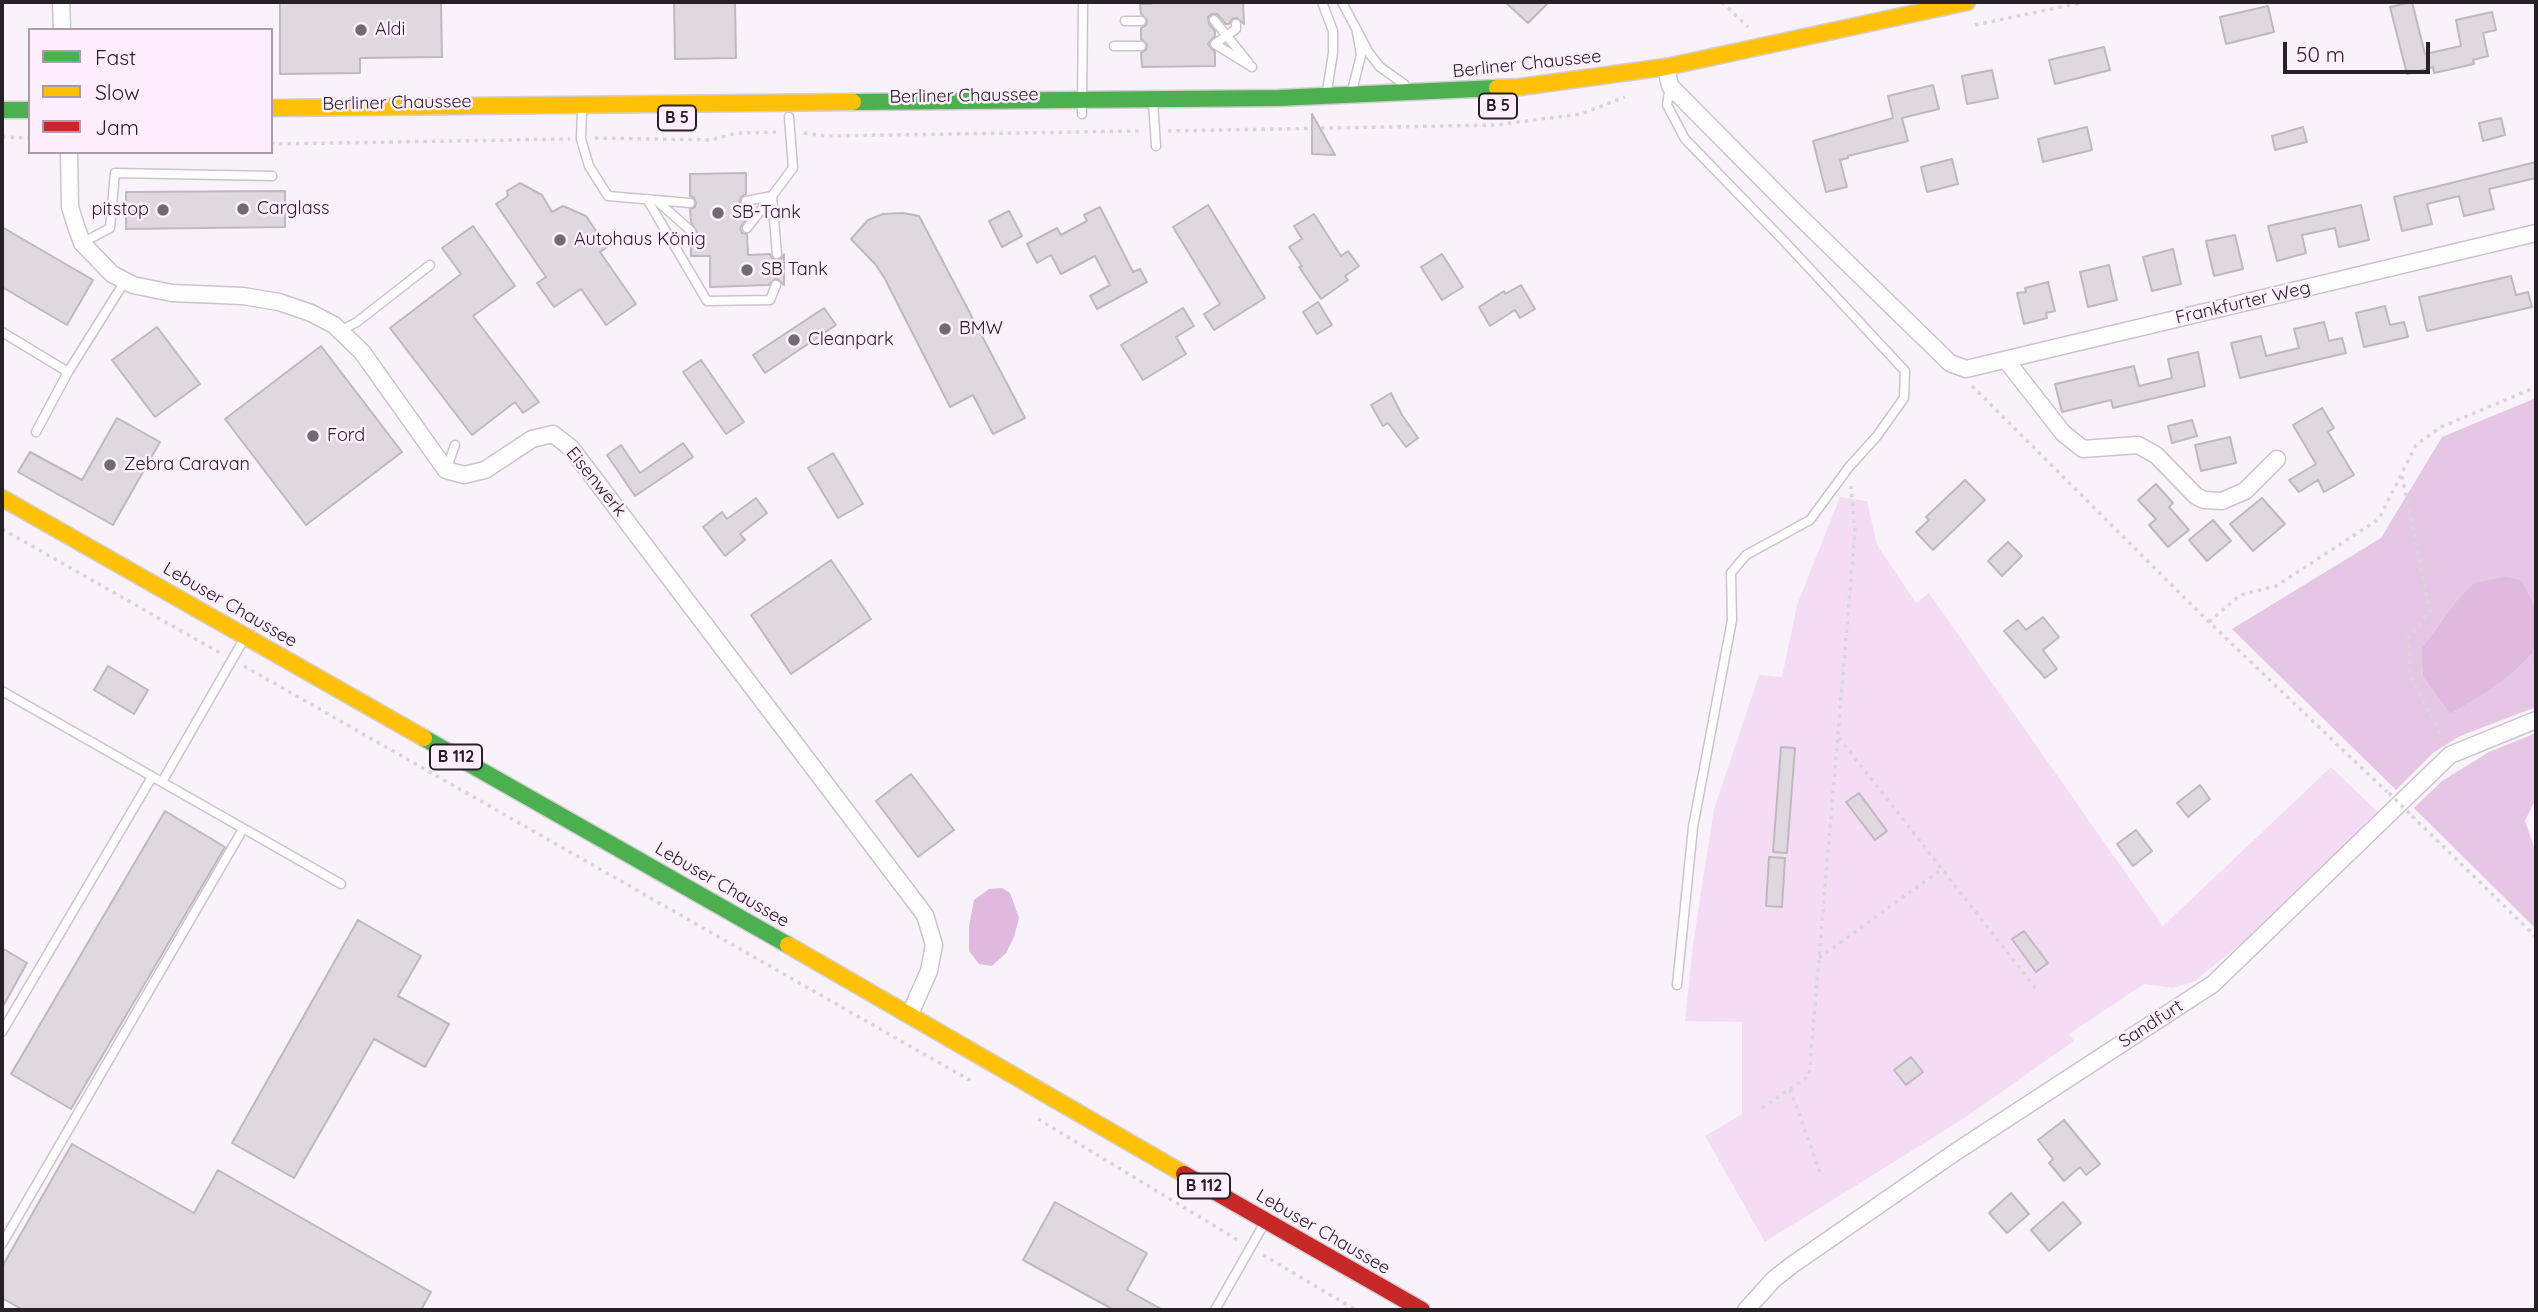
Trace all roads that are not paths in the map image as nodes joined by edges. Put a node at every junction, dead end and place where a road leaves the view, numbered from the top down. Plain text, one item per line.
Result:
1 (61, 2) edge
2 (1083, 2) edge
3 (1322, 2) edge
4 (1342, 2) edge
5 (1967, 2) edge
6 (1214, 20) dead end
7 (1141, 21) dead end
8 (1125, 22) dead end
9 (1236, 24) dead end
10 (62, 28) edge
11 (1357, 32) junction
12 (1227, 35) junction
13 (1114, 46) dead end
14 (1141, 46) dead end
15 (1659, 69) junction
16 (1670, 86) junction
17 (1423, 93) junction
18 (1572, 97) dead end
19 (1347, 98) junction
20 (1329, 99) junction
21 (1153, 106) junction
22 (1082, 107) junction
23 (273, 108) edge
24 (2, 110) edge
25 (28, 110) edge
26 (1363, 110) dead end
27 (582, 112) junction
28 (789, 117) junction
29 (339, 123) dead end
30 (1156, 146) dead end
31 (69, 154) edge
32 (272, 176) dead end
33 (772, 196) junction
34 (651, 199) junction
35 (746, 201) dead end
36 (690, 202) dead end
37 (747, 228) dead end
38 (691, 231) dead end
39 (2536, 233) edge
40 (82, 243) junction
41 (776, 254) dead end
42 (430, 265) dead end
43 (125, 281) junction
44 (776, 285) dead end
45 (340, 331) junction
46 (3, 336) edge
47 (2006, 360) junction
48 (68, 372) junction
49 (36, 432) dead end
50 (455, 445) dead end
51 (2277, 459) dead end
52 (446, 470) junction
53 (2, 498) edge
54 (246, 637) junction
55 (2, 691) edge
56 (2536, 720) edge
57 (152, 777) junction
58 (162, 782) junction
59 (243, 829) junction
60 (341, 884) dead end
61 (1677, 985) dead end
62 (910, 1014) junction
63 (2, 1032) edge
64 (1266, 1222) junction
65 (2, 1244) edge
66 (1215, 1310) edge
67 (1422, 1310) edge
68 (1746, 1310) edge

1 - 10 street
2 - 22 lane
3 - 20 lane
4 - 11 lane
5 - 15 main road, Berliner Chaussee / B 5
6 - 12 lane
7 - 8 lane
9 - 12 lane
11 - 17 lane
11 - 19 lane
12 - 12 lane
13 - 14 lane
15 - 16 street
15 - 17 main road, Berliner Chaussee / B 5
15 - 18 main road, Berliner Chaussee / B 5
16 - 47 street, Frankfurter Weg
16 - 61 lane
17 - 19 main road, Berliner Chaussee / B 5
19 - 20 main road, Berliner Chaussee / B 5
20 - 21 main road, Berliner Chaussee / B 5
21 - 22 main road, Berliner Chaussee / B 5
21 - 26 main road, Berliner Chaussee / B 5
21 - 30 lane
22 - 27 main road, Berliner Chaussee / B 5
22 - 28 main road, Berliner Chaussee / B 5
23 - 27 main road, Berliner Chaussee / B 5
24 - 25 main road
27 - 28 main road, Berliner Chaussee / B 5
27 - 29 main road, Berliner Chaussee / B 5
27 - 34 lane
28 - 33 lane
31 - 40 street
32 - 40 lane
33 - 35 lane
33 - 37 lane
33 - 41 lane
34 - 36 lane
34 - 38 lane
34 - 44 lane
39 - 47 street, Frankfurter Weg
40 - 43 street
42 - 45 lane
43 - 45 street
43 - 48 lane
45 - 52 street
46 - 48 lane
47 - 51 street
48 - 49 lane
50 - 52 lane
52 - 62 street, Eisenwerk
53 - 54 main road, Lebuser Chaussee / B 112
54 - 58 lane
54 - 62 main road, Lebuser Chaussee / B 112
55 - 57 lane
56 - 68 street, Sandfurt
57 - 58 lane
57 - 63 lane
58 - 59 lane
59 - 60 lane
59 - 65 lane
62 - 64 main road, Lebuser Chaussee / B 112
64 - 66 lane
64 - 67 main road, Lebuser Chaussee / B 112

